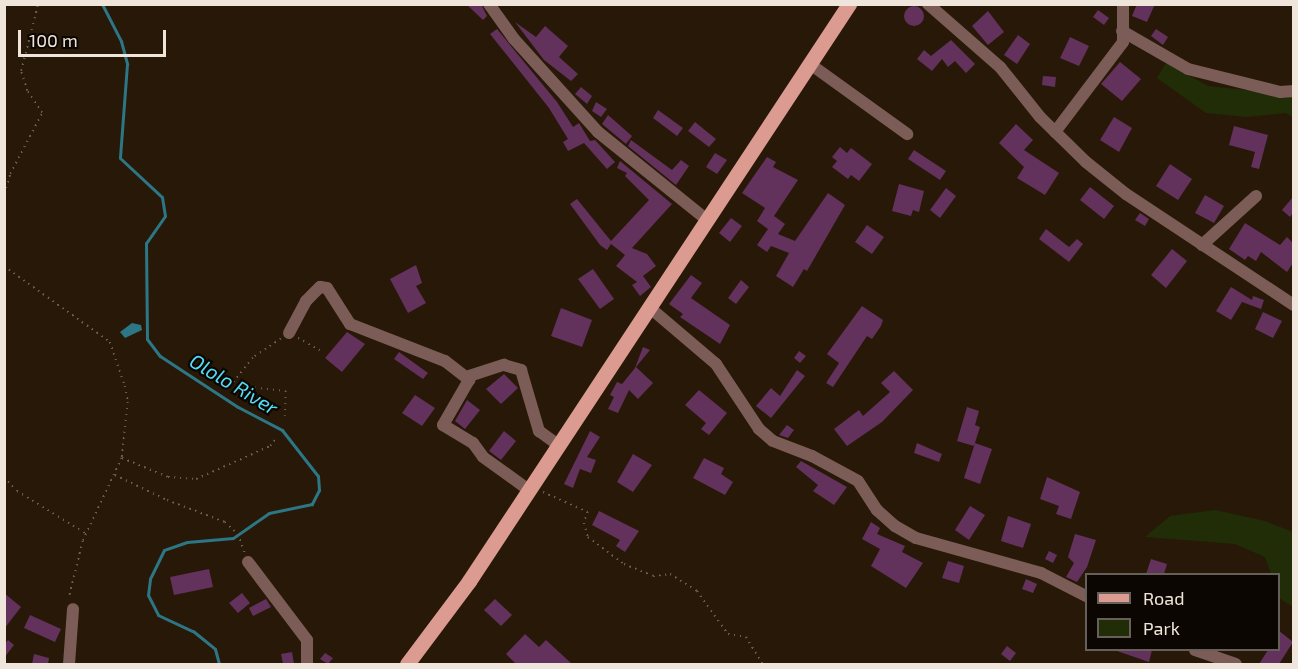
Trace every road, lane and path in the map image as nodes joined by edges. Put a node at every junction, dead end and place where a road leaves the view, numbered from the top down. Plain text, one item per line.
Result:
1 (38, 4) edge
2 (489, 4) edge
3 (849, 4) edge
4 (928, 4) edge
5 (1123, 4) edge
6 (1122, 31) junction
7 (810, 64) junction
8 (1293, 91) edge
9 (1055, 132) junction
10 (907, 134) dead end
11 (4, 194) edge
12 (1256, 196) dead end
13 (707, 220) junction
14 (1202, 245) junction
15 (4, 266) edge
16 (1293, 305) edge
17 (650, 307) junction
18 (289, 333) junction
19 (320, 350) dead end
20 (466, 377) junction
21 (285, 416) dead end
22 (278, 436) dead end
23 (558, 445) junction
24 (122, 458) junction
25 (116, 475) junction
26 (4, 477) edge
27 (530, 488) junction
28 (86, 534) junction
29 (248, 562) joint
30 (1085, 595) edge
31 (73, 609) joint
32 (1198, 651) edge
33 (69, 664) edge
34 (308, 664) edge
35 (407, 664) edge
36 (763, 664) edge
37 (1236, 664) edge

1 - 11 path
2 - 13 street
3 - 7 main road
4 - 9 street
5 - 6 street
6 - 8 street
6 - 9 street
7 - 10 street
7 - 13 main road
9 - 14 street
12 - 14 street
13 - 17 main road
14 - 16 street
15 - 24 path
17 - 23 main road
17 - 30 street
18 - 19 path
18 - 20 street
18 - 21 path
20 - 23 street
20 - 27 street
22 - 24 path
23 - 27 main road
24 - 25 path
25 - 28 path
25 - 29 path
26 - 28 path
27 - 35 main road
27 - 36 path
28 - 31 path
29 - 34 street
31 - 33 street
32 - 37 street

